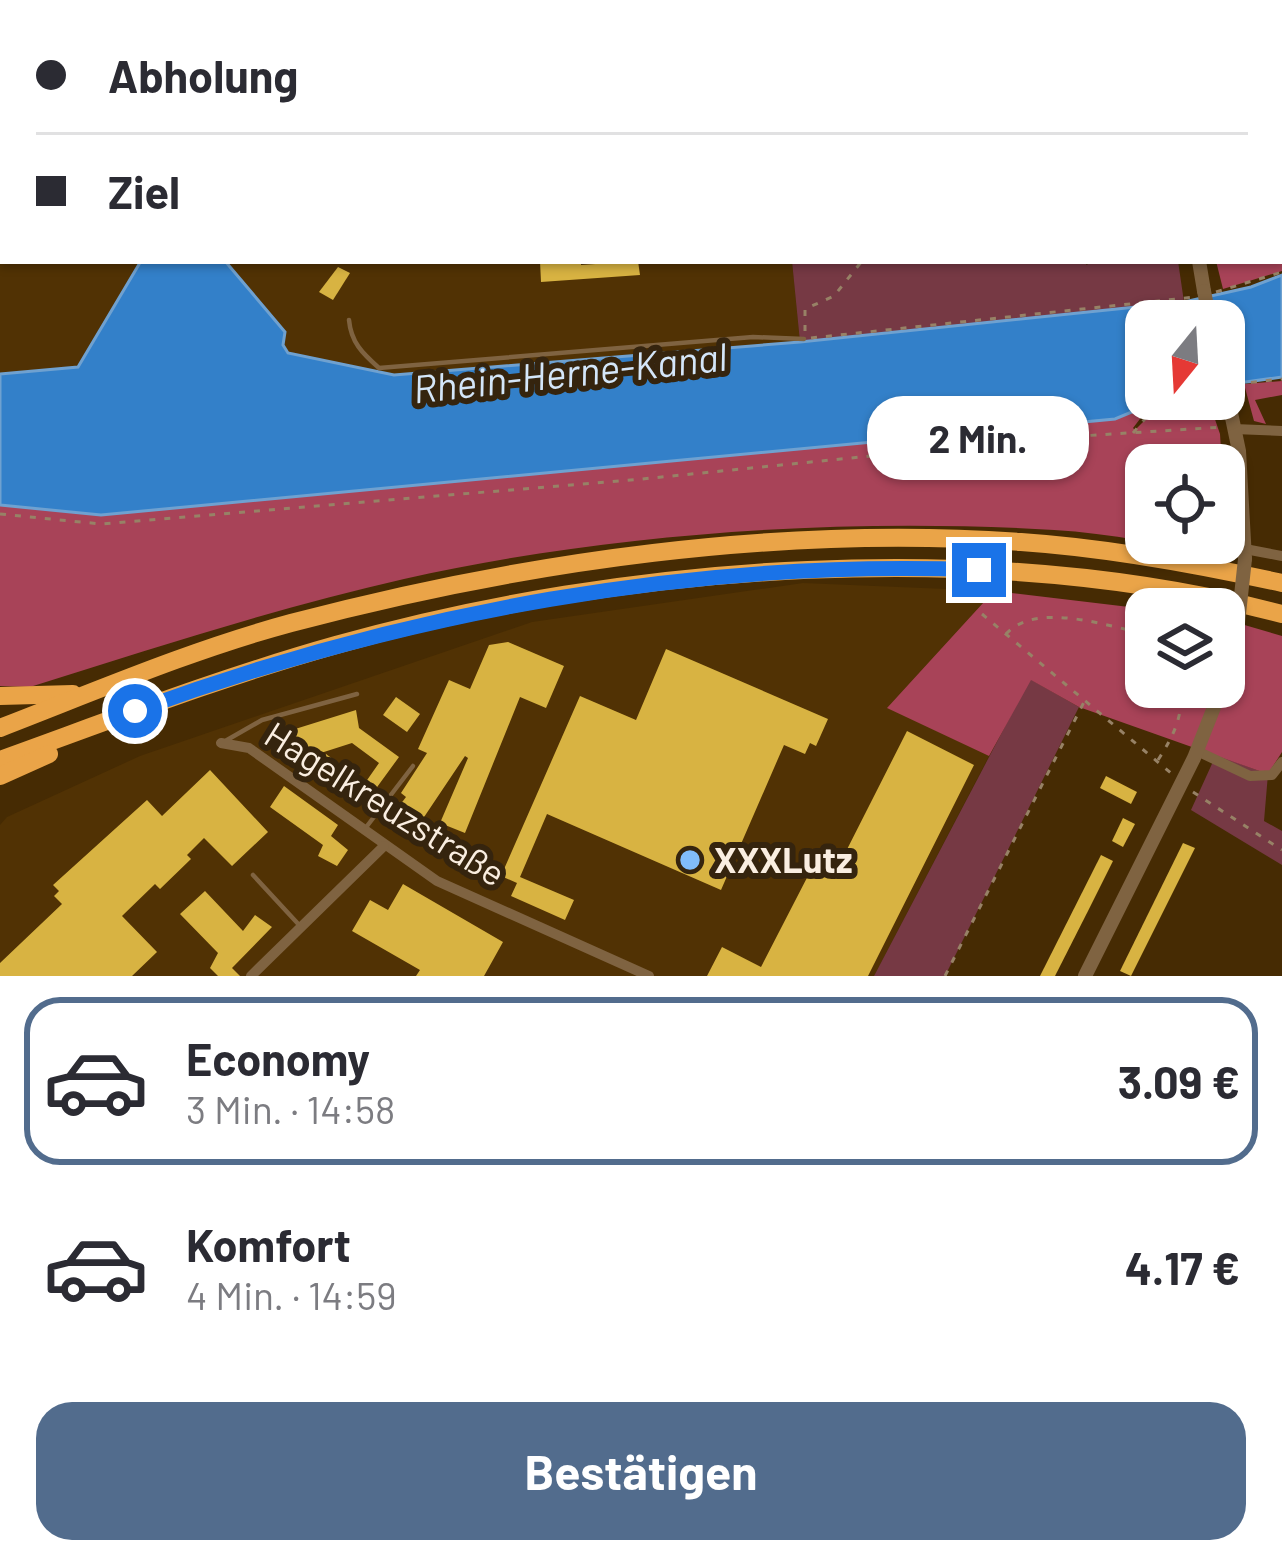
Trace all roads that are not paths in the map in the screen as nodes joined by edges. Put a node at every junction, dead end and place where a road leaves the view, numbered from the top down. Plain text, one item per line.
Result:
1 (1199, 264) edge
2 (1206, 300) edge
3 (349, 320) dead end
4 (804, 339) road end
5 (1232, 420) edge
6 (1234, 429) junction
7 (1282, 431) edge
8 (1236, 444) edge
9 (1245, 554) edge
10 (1282, 556) edge
11 (1282, 583) edge
12 (1282, 614) edge
13 (90, 694) junction
14 (357, 694) dead end
15 (0, 696) edge
16 (1213, 708) edge
17 (0, 728) edge
18 (70, 735) junction
19 (221, 743) joint
20 (1197, 751) junction
21 (0, 760) edge
22 (1282, 763) edge
23 (413, 766) dead end
24 (0, 776) edge
25 (364, 830) junction
26 (384, 846) junction
27 (253, 875) dead end
28 (301, 927) junction
29 (250, 976) edge
30 (649, 976) edge
31 (1084, 976) edge

1 - 2 street, bridge
3 - 4 lane
5 - 6 street
6 - 7 street
6 - 8 street
9 - 10 street
11 - 13 highway
12 - 18 highway
13 - 15 highway
13 - 17 highway
14 - 19 lane
16 - 20 street
18 - 21 highway
18 - 24 highway
19 - 25 street, Hagelkreuzstraße
20 - 22 street
20 - 31 street
23 - 25 lane
25 - 26 street, Hagelkreuzstraße
26 - 28 street
26 - 30 street, Hagelkreuzstraße
27 - 28 lane
28 - 29 street

